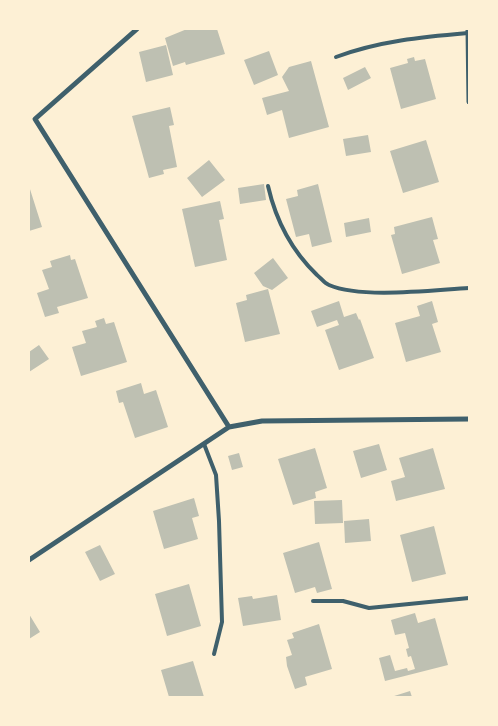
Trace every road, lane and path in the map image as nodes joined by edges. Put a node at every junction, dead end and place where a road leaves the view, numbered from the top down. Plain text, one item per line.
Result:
1 (137, 29) edge
2 (468, 31) edge
3 (469, 53) edge
4 (336, 57) dead end
5 (469, 102) edge
6 (268, 186) dead end
7 (469, 288) edge
8 (469, 419) edge
9 (229, 427) junction
10 (204, 444) junction
11 (29, 560) edge
12 (469, 598) edge
13 (313, 601) dead end
14 (214, 654) dead end

1 - 9 street
2 - 3 street
2 - 4 lane
3 - 5 street
6 - 7 lane
8 - 9 street
9 - 10 street
10 - 11 street
10 - 14 lane
12 - 13 lane

